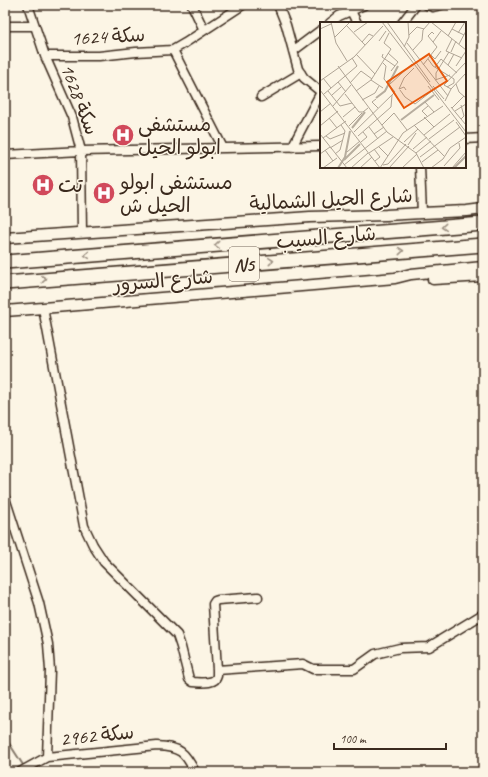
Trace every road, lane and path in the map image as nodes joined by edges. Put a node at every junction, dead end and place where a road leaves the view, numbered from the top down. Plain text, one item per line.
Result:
1 (28, 5) edge
2 (192, 5) edge
3 (243, 5) edge
4 (278, 5) edge
5 (364, 5) edge
6 (416, 5) edge
7 (427, 5) edge
8 (441, 5) edge
9 (351, 11) junction
10 (331, 22) edge
11 (356, 22) edge
12 (403, 22) edge
13 (5, 26) edge
14 (35, 26) junction
15 (204, 30) junction
16 (320, 31) edge
17 (173, 50) junction
18 (293, 50) junction
19 (45, 56) junction
20 (301, 73) junction
21 (320, 91) edge
22 (320, 94) edge
23 (261, 97) dead end
24 (483, 138) edge
25 (466, 139) edge
26 (320, 146) edge
27 (292, 147) junction
28 (223, 148) junction
29 (81, 151) junction
30 (5, 155) edge
31 (420, 168) edge
32 (483, 203) edge
33 (483, 209) edge
34 (444, 212) junction
35 (422, 213) junction
36 (483, 224) edge
37 (82, 233) junction
38 (5, 238) edge
39 (483, 245) edge
40 (5, 262) edge
41 (483, 267) edge
42 (483, 276) edge
43 (395, 278) junction
44 (5, 283) edge
45 (43, 308) junction
46 (5, 311) edge
47 (5, 498) edge
48 (258, 597) dead end
49 (483, 614) edge
50 (217, 670) junction
51 (47, 757) junction
52 (20, 772) edge
53 (195, 772) edge

1 - 14 street, سكة 1628
2 - 15 street
3 - 15 street, سكة 1624
4 - 18 street
5 - 9 street
6 - 12 street
7 - 8 street
9 - 10 street
9 - 11 street
13 - 14 street
14 - 19 street, سكة 1628
15 - 17 street, سكة 1624
16 - 18 street
17 - 19 street, سكة 1624
17 - 28 street, سكة 1624
18 - 20 street
19 - 29 street, سكة 1628
20 - 21 street
20 - 23 street
22 - 27 street
24 - 25 street
26 - 27 street
27 - 28 street
28 - 29 street
29 - 30 street
29 - 37 street, سكة 1628
31 - 35 street
32 - 34 street, شارع الحيل الشمالية
33 - 34 street, شارع الحيل الشمالية
34 - 35 street, شارع الحيل الشمالية
35 - 37 street, شارع الحيل الشمالية
36 -> 40 highway, شارع السيب / N5
37 - 38 street, شارع الحيل الشمالية
44 -> 39 highway, شارع السيب / N5
41 - 43 street, شارع السرور
42 - 43 street, شارع السرور
43 - 45 street, شارع السرور
45 - 46 street, شارع السرور
45 - 50 street
47 - 51 street
48 - 50 street
49 - 50 street
51 - 52 street, سكة 2962
51 - 53 street, سكة 2962

